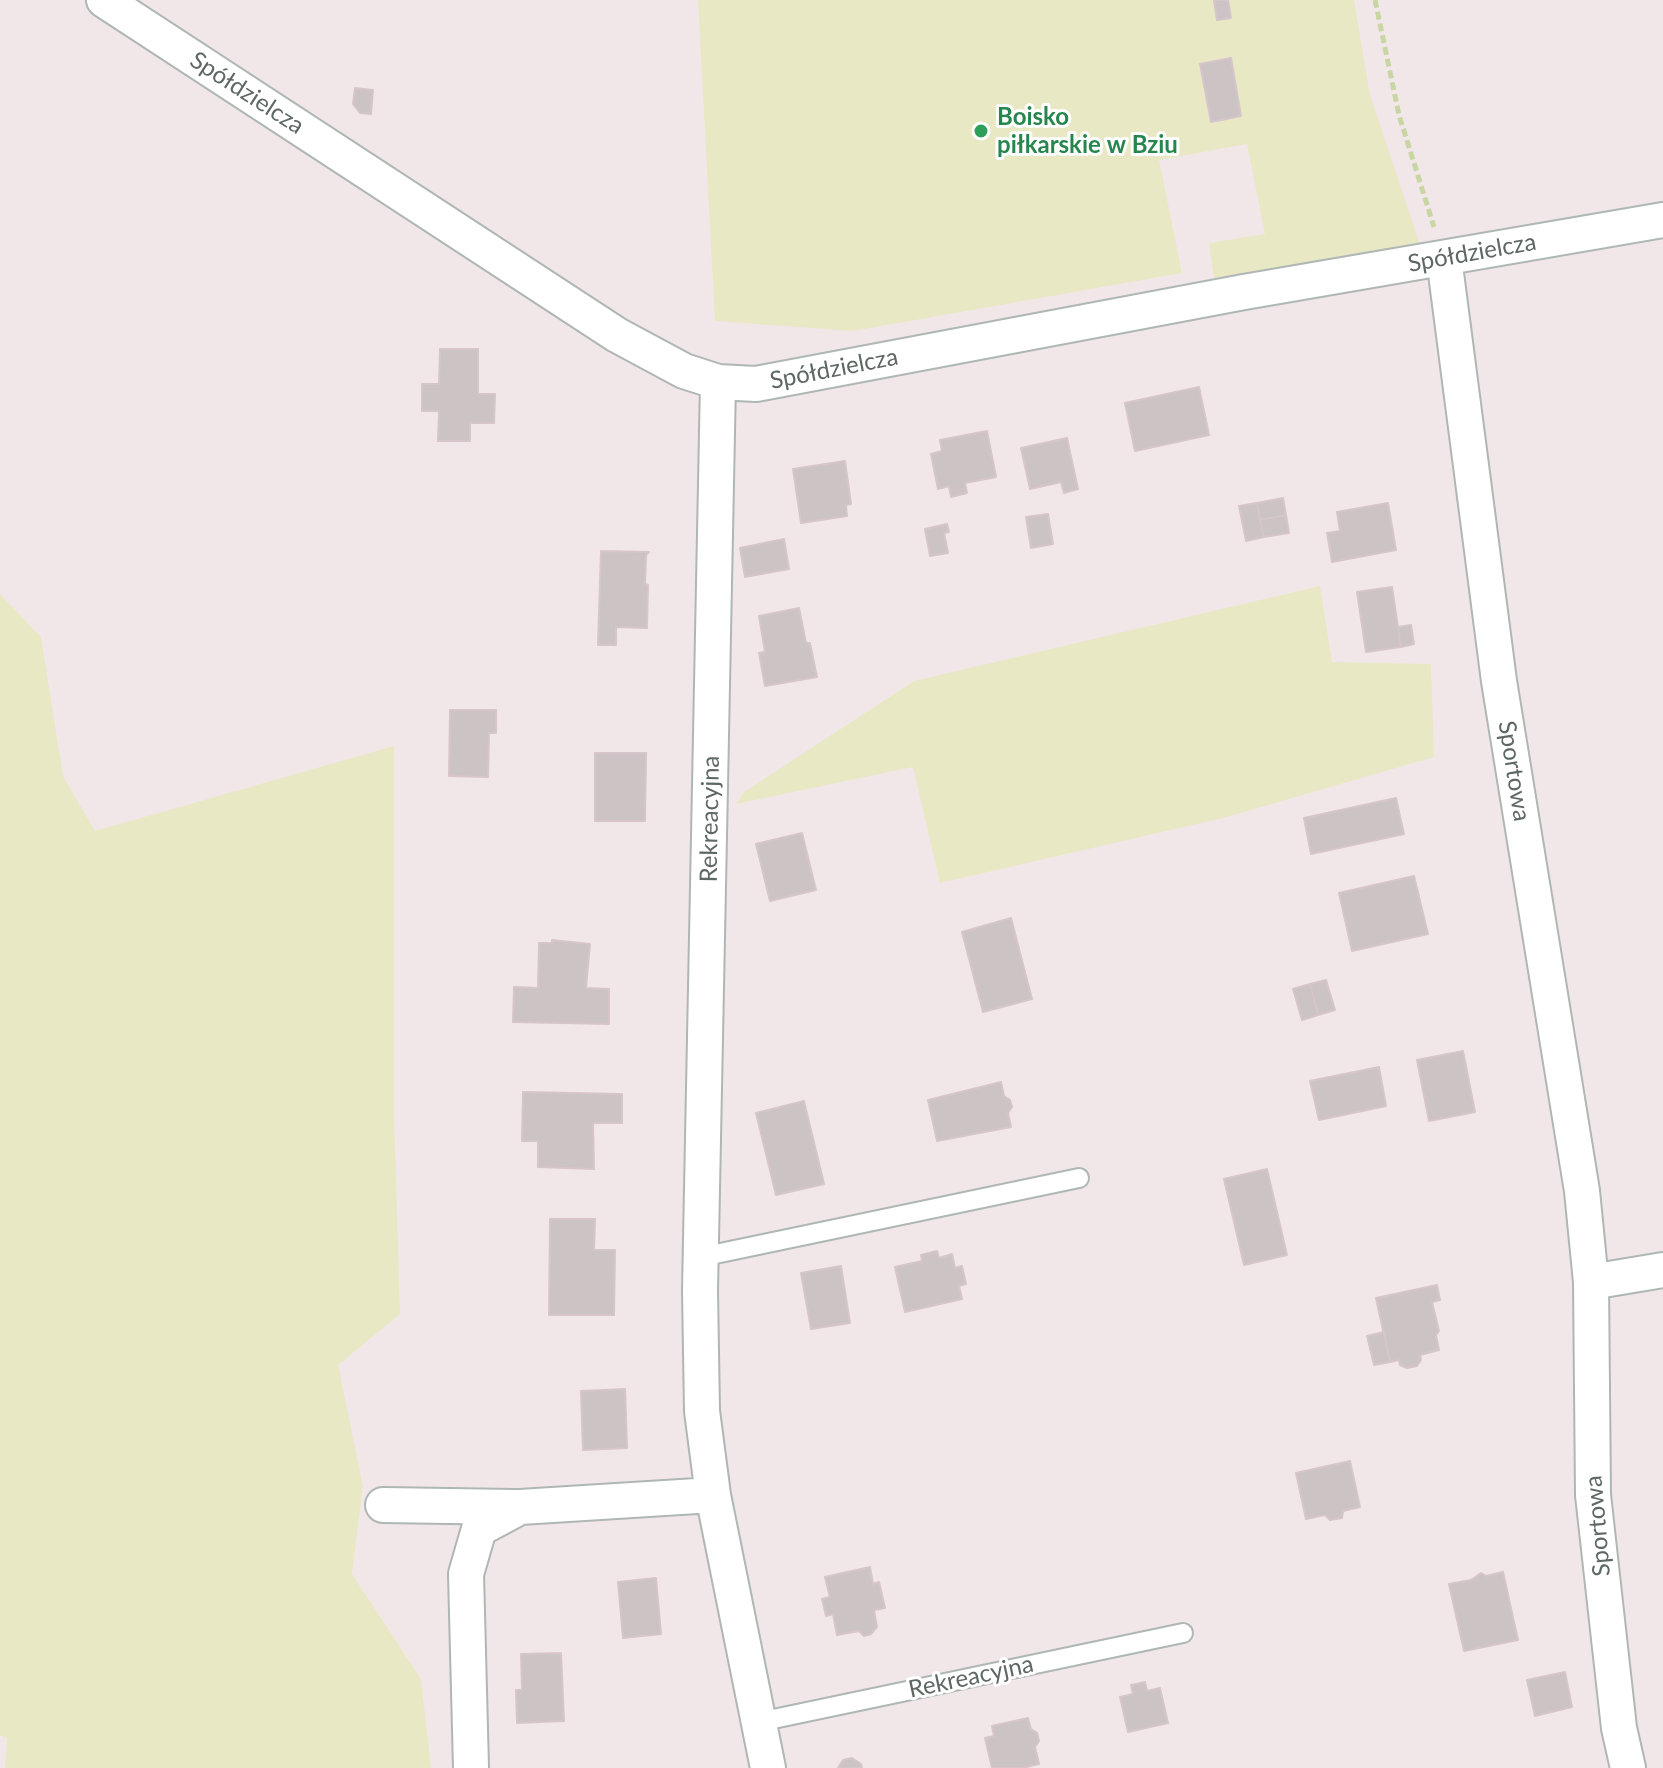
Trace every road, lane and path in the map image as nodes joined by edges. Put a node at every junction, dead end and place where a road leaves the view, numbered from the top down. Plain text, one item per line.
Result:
1 (104, 0) edge
2 (1375, 0) edge
3 (1663, 220) edge
4 (1444, 258) junction
5 (718, 382) junction
6 (1079, 1178) dead end
7 (701, 1257) junction
8 (1663, 1270) edge
9 (1591, 1282) junction
10 (713, 1495) junction
11 (383, 1505) dead end
12 (520, 1507) junction
13 (1183, 1633) dead end
14 (759, 1722) junction
15 (471, 1768) edge
16 (768, 1768) edge
17 (1628, 1768) edge

1 - 5 street, Spółdzielcza
2 - 4 path
3 - 4 street, Spółdzielcza
4 - 5 street, Spółdzielcza
4 - 9 street, Sportowa
5 - 7 street, Rekreacyjna
6 - 7 lane
7 - 10 street, Rekreacyjna
8 - 9 street
9 - 17 street, Sportowa
10 - 12 street
10 - 14 street, Rekreacyjna
11 - 12 street
12 - 15 street
13 - 14 lane, Rekreacyjna
14 - 16 street, Rekreacyjna

